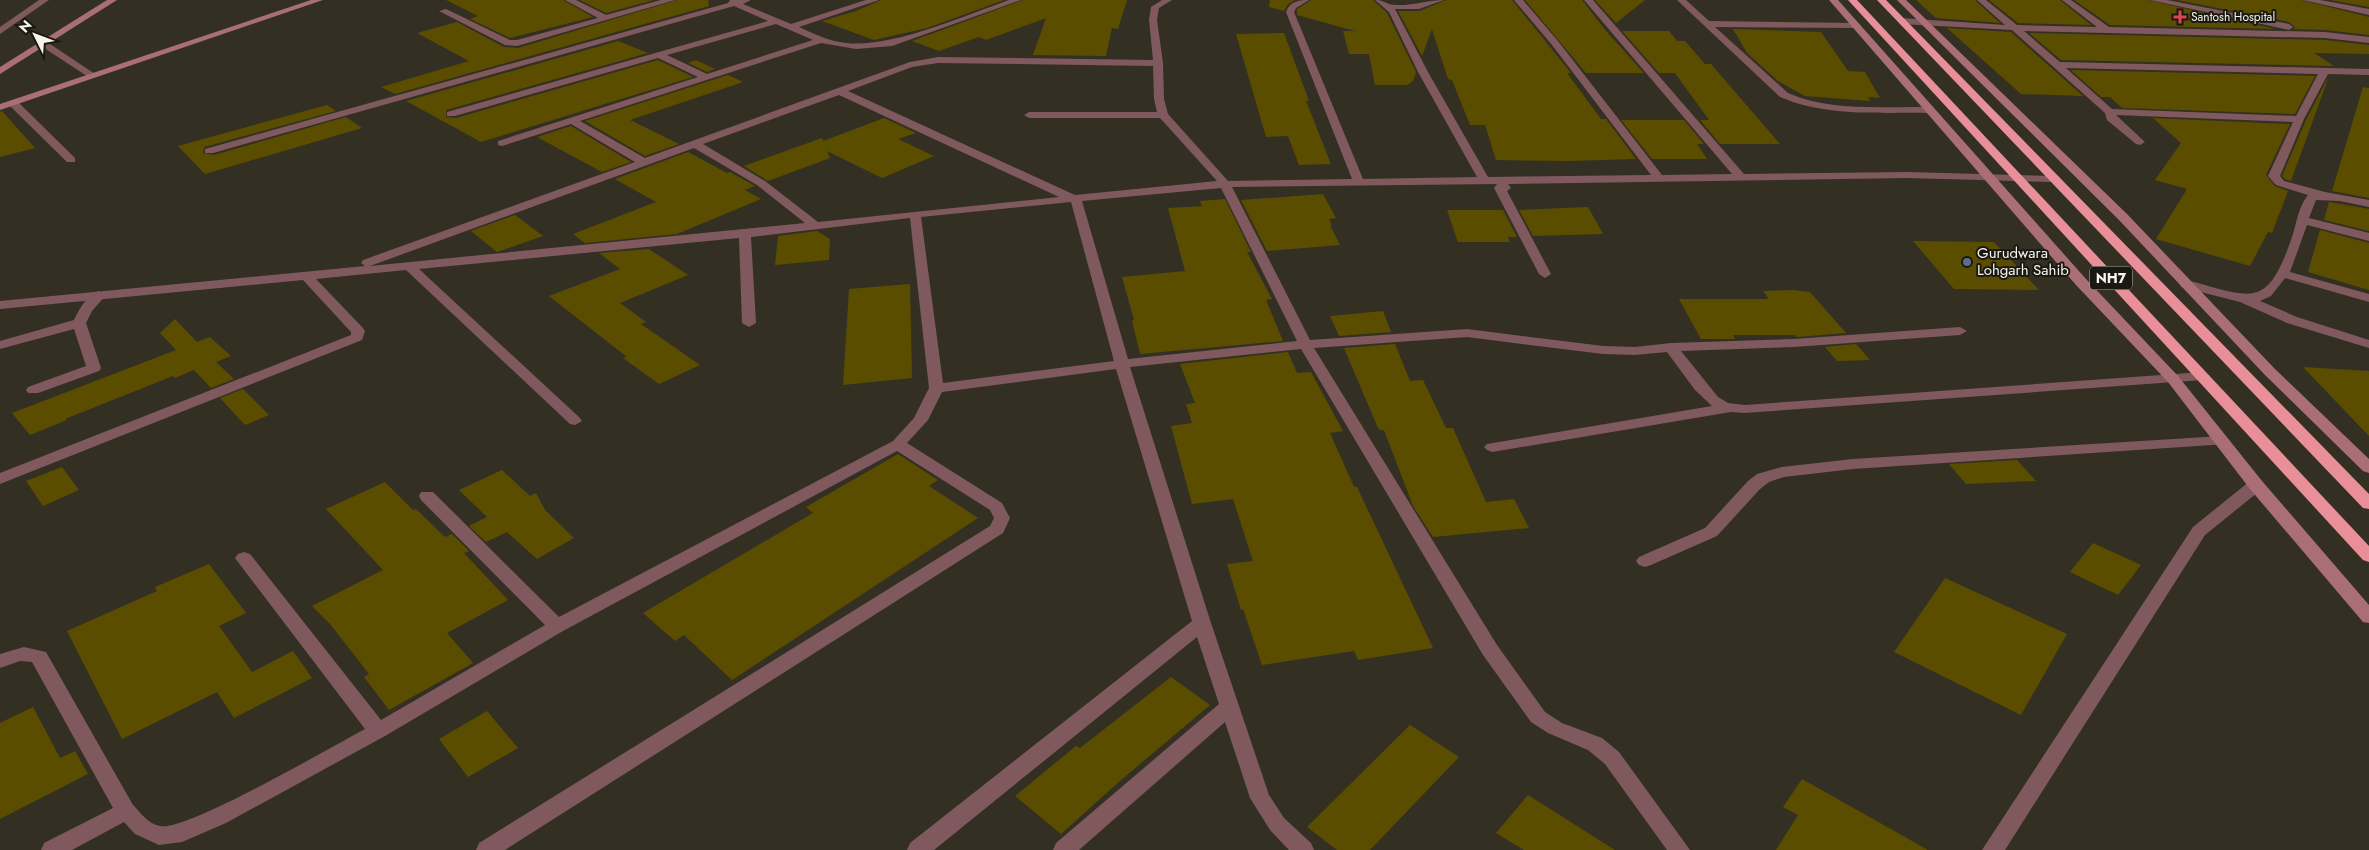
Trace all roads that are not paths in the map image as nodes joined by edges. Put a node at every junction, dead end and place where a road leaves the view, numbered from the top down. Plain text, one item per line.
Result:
1 (45, 0) edge
2 (113, 0) edge
3 (319, 0) edge
4 (569, 0) edge
5 (671, 0) edge
6 (747, 0) edge
7 (875, 0) edge
8 (1016, 0) edge
9 (1168, 0) edge
10 (1305, 0) edge
11 (1379, 0) edge
12 (1440, 0) edge
13 (1518, 0) edge
14 (1588, 0) edge
15 (1681, 0) edge
16 (1833, 0) edge
17 (1852, 0) edge
18 (1881, 0) edge
19 (1901, 0) edge
20 (1981, 0) edge
21 (2066, 0) edge
22 (2154, 0) edge
23 (2307, 0) edge
24 (730, 2) edge
25 (1390, 6) junction
26 (2181, 6) junction
27 (443, 11) dead end
28 (2369, 12) edge
29 (605, 18) junction
30 (776, 21) junction
31 (1901, 21) junction
32 (1923, 22) junction
33 (1707, 24) junction
34 (1856, 26) junction
35 (790, 27) junction
36 (2016, 28) junction
37 (2107, 30) junction
38 (0, 31) edge
39 (2222, 33) junction
40 (2325, 35) junction
41 (528, 40) junction
42 (821, 40) junction
43 (2369, 40) edge
44 (44, 44) junction
45 (554, 53) junction
46 (657, 54) junction
47 (1158, 63) junction
48 (2057, 65) junction
49 (2326, 70) junction
50 (0, 71) edge
51 (2369, 72) edge
52 (94, 76) junction
53 (706, 77) junction
54 (839, 91) junction
55 (12, 103) junction
56 (0, 107) edge
57 (1929, 110) junction
58 (2110, 112) junction
59 (1990, 113) junction
60 (451, 114) dead end
61 (1163, 114) junction
62 (2016, 114) junction
63 (1029, 115) dead end
64 (2300, 119) junction
65 (571, 120) junction
66 (2140, 142) dead end
67 (502, 143) dead end
68 (694, 144) junction
69 (209, 151) dead end
70 (71, 160) dead end
71 (644, 162) junction
72 (1740, 176) junction
73 (1987, 176) junction
74 (1659, 178) junction
75 (2018, 178) junction
76 (2053, 179) junction
77 (1358, 181) junction
78 (1494, 182) junction
79 (1225, 184) junction
80 (2322, 195) junction
81 (1076, 200) junction
82 (2369, 204) edge
83 (915, 214) junction
84 (2303, 220) junction
85 (815, 225) junction
86 (745, 234) junction
87 (2369, 237) edge
88 (408, 265) junction
89 (346, 271) junction
90 (1545, 274) dead end
91 (2284, 274) junction
92 (305, 275) junction
93 (2186, 284) junction
94 (99, 295) junction
95 (2241, 297) junction
96 (2369, 298) edge
97 (0, 305) edge
98 (79, 323) junction
99 (749, 323) dead end
100 (1960, 331) dead end
101 (1305, 344) junction
102 (2369, 344) edge
103 (0, 345) edge
104 (1671, 347) junction
105 (1122, 364) junction
106 (2203, 376) junction
107 (2173, 379) junction
108 (936, 388) junction
109 (33, 390) dead end
110 (1729, 408) junction
111 (575, 421) dead end
112 (2222, 441) junction
113 (898, 444) junction
114 (1492, 448) dead end
115 (2369, 468) edge
116 (0, 479) edge
117 (2256, 485) junction
118 (427, 496) dead end
119 (2369, 504) edge
120 (2369, 556) edge
121 (244, 558) dead end
122 (1646, 561) dead end
123 (2369, 617) edge
124 (1202, 623) junction
125 (557, 626) junction
126 (0, 661) edge
127 (1230, 707) junction
128 (378, 731) junction
129 (126, 811) junction
130 (52, 850) edge
131 (487, 850) edge
132 (918, 850) edge
133 (1064, 850) edge
134 (1303, 850) edge
135 (1679, 850) edge
136 (1993, 850) edge

1 - 38 street
2 - 44 street
3 - 52 street
4 - 29 street
5 - 29 street
6 - 24 street
7 - 35 street
8 - 42 street
9 - 47 street
10 - 77 street
11 - 25 street
12 - 25 street
13 - 74 street
14 - 72 street
15 - 33 street
16 - 34 street
17 - 75 highway, NH7
18 - 31 highway, NH7
19 - 32 street
20 - 36 street
21 - 37 street
22 - 26 street
23 - 28 street
24 - 30 street
24 - 45 street
25 - 78 street
26 - 39 street
26 - 40 street
27 - 41 street
29 - 41 street
30 - 35 street
30 - 46 street
31 - 32 street
31 - 59 highway, NH7
32 - 36 street
32 - 62 street
33 - 34 street
33 - 57 street
34 - 57 street
35 - 42 street
36 - 37 street
36 - 48 street
37 - 39 street
39 - 40 street
40 - 43 street
41 - 45 street
42 - 53 street
44 - 50 street
44 - 52 street
45 - 69 street
46 - 53 street
46 - 60 street
47 - 54 street
47 - 61 street
48 - 49 street
48 - 58 street
49 - 51 street
49 - 64 street
52 - 55 street
53 - 65 street
54 - 68 street
54 - 81 street
55 - 56 street
55 - 70 street
57 - 73 street
58 - 64 street
58 - 66 street
59 - 62 street
59 - 76 highway, NH7
61 - 63 street
61 - 79 street
62 - 93 street
64 - 80 street
65 - 67 street
65 - 71 street
68 - 71 street
68 - 85 street
71 - 89 street
72 - 73 street
72 - 74 street
73 - 75 street
73 - 107 street
74 - 78 street
75 - 76 street
75 - 106 highway, NH7
76 - 119 highway, NH7
77 - 78 street
77 - 79 street
78 - 90 street
79 - 81 street
79 - 101 street
80 - 82 street
80 - 84 street
81 - 83 street
81 - 105 street
83 - 85 street
83 - 108 street
84 - 87 street
84 - 91 street
85 - 86 street
86 - 88 street
86 - 99 street
88 - 89 street
88 - 111 street
89 - 92 street
91 - 95 street
91 - 96 street
92 - 94 street
92 - 116 street
93 - 95 street
93 - 115 street
94 - 97 street
94 - 98 street
95 - 102 street
98 - 103 street
98 - 109 street
100 - 104 street
101 - 104 street
101 - 105 street
101 - 135 street
104 - 110 street
105 - 108 street
105 - 124 street
106 - 107 street
106 - 120 highway, NH7
107 - 110 street
107 - 112 street
108 - 113 street
110 - 114 street
112 - 117 street
112 - 122 street
113 - 125 street
113 - 131 street
117 - 123 street
117 - 136 street
118 - 125 street
121 - 128 street
124 - 127 street
124 - 132 street
125 - 128 street
126 - 129 street
127 - 133 street
127 - 134 street
128 - 129 street
129 - 130 street

